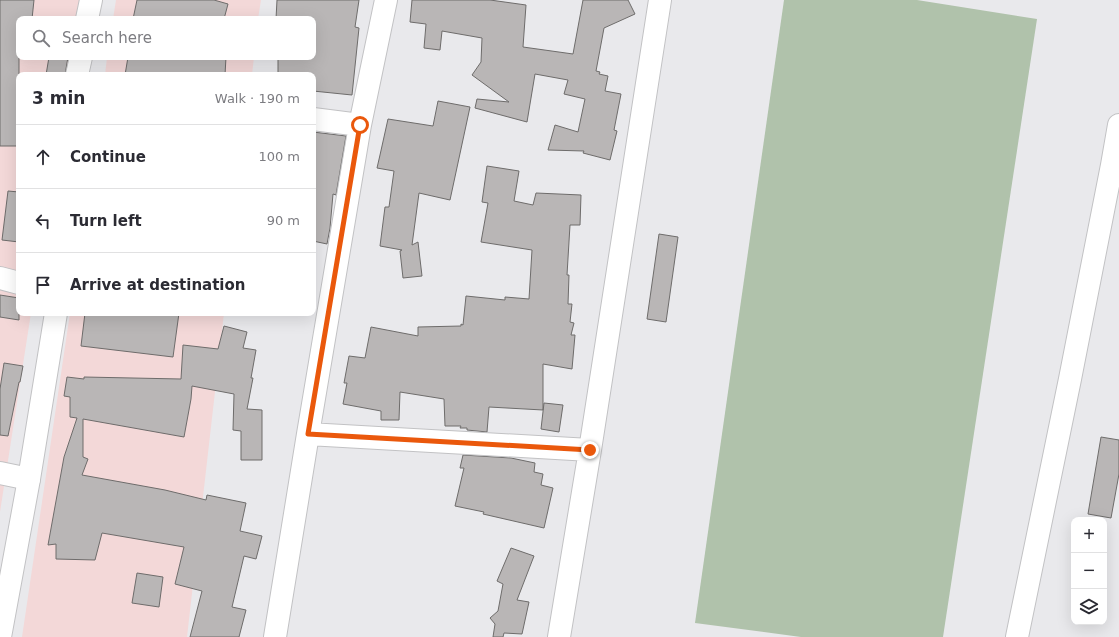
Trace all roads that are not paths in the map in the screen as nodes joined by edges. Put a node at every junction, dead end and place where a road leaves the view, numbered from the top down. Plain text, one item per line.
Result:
1 (91, 0) edge
2 (386, 0) edge
3 (660, 0) edge
4 (88, 16) edge
5 (80, 60) edge
6 (78, 72) edge
7 (316, 119) edge
8 (360, 125) junction
9 (1119, 125) edge
10 (1116, 165) edge
11 (0, 278) edge
12 (16, 282) edge
13 (56, 316) edge
14 (308, 434) junction
15 (590, 450) junction
16 (0, 473) edge
17 (29, 479) junction
18 (0, 637) edge
19 (275, 637) edge
20 (559, 637) edge
21 (1017, 637) edge

1 - 4 street
2 - 8 street
3 - 15 street
5 - 6 street
7 - 8 street
8 - 14 street
9 - 10 street
10 - 21 street
11 - 12 street
13 - 17 street
14 - 15 street
14 - 19 street
15 - 20 street
16 - 17 street
17 - 18 street

